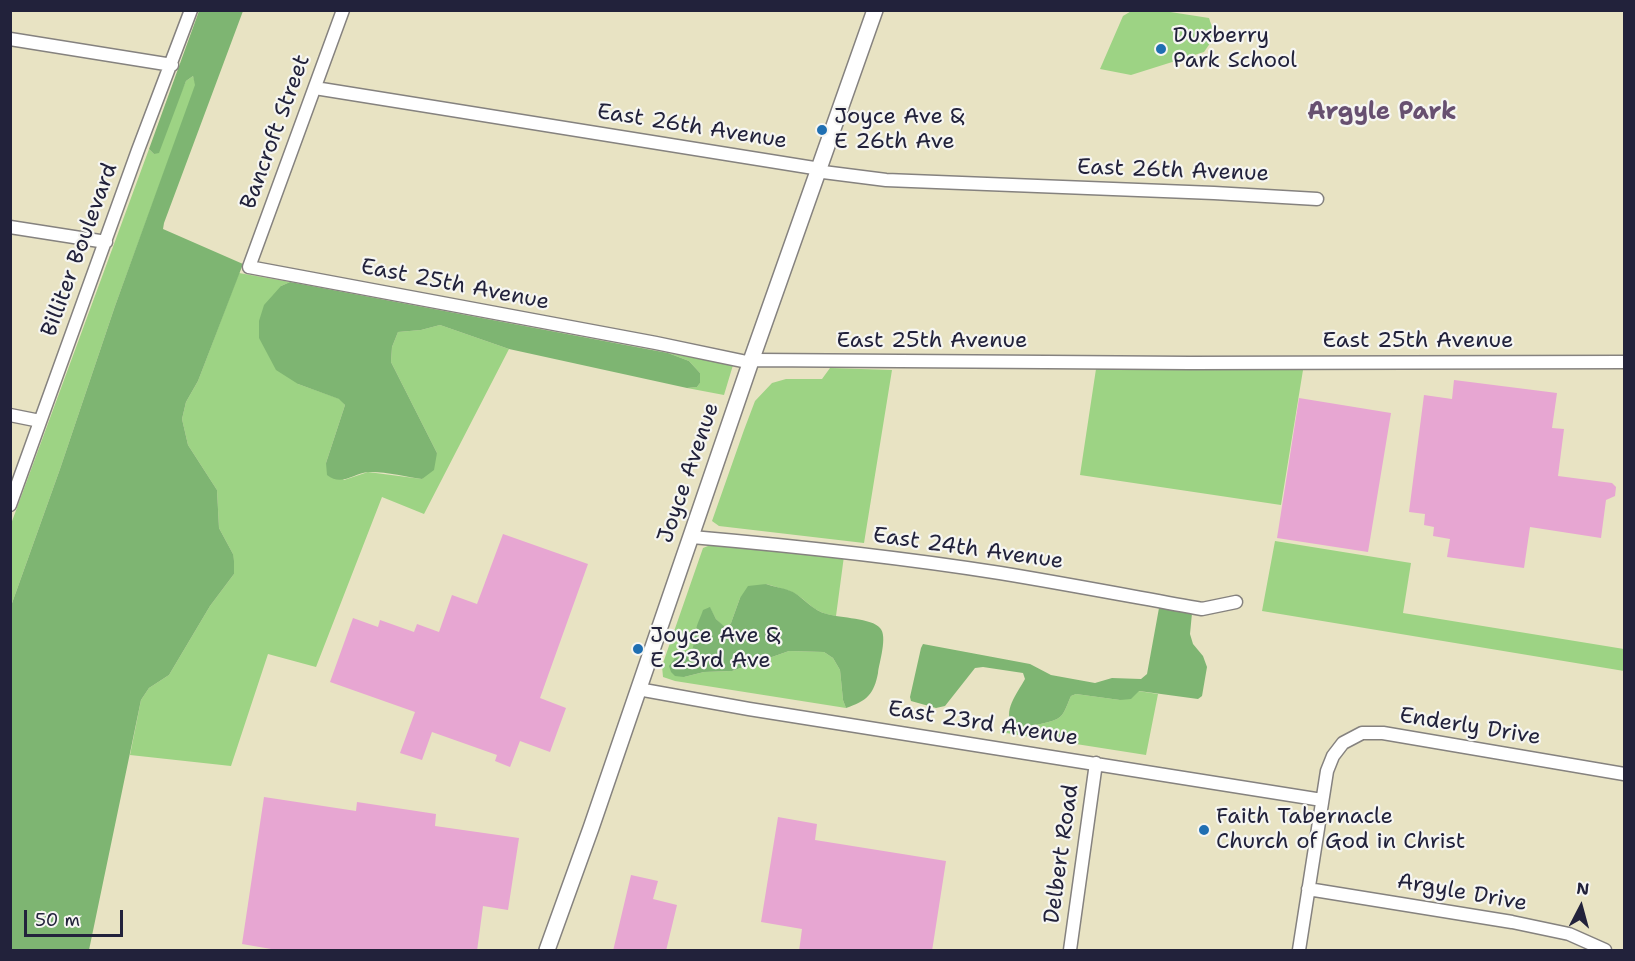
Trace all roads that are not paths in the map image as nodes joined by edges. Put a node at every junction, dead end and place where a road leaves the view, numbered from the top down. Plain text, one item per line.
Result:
1 (191, 10) edge
2 (343, 10) edge
3 (874, 10) edge
4 (10, 39) edge
5 (172, 64) junction
6 (315, 88) junction
7 (819, 170) junction
8 (1317, 199) dead end
9 (10, 227) edge
10 (106, 242) junction
11 (249, 267) joint
12 (751, 361) junction
13 (1624, 362) edge
14 (10, 416) edge
15 (40, 421) junction
16 (10, 505) edge
17 (692, 537) junction
18 (1236, 603) dead end
19 (638, 689) junction
20 (1096, 763) junction
21 (1624, 774) edge
22 (1322, 800) junction
23 (1308, 889) junction
24 (547, 951) edge
25 (1070, 951) edge
26 (1299, 951) edge
27 (1605, 951) edge

1 - 5 street, Billiter Boulevard
2 - 6 street, Bancroft Street
3 - 7 street, Joyce Avenue
4 - 5 street
5 - 10 street, Billiter Boulevard
6 - 7 street, East 26th Avenue
6 - 11 street, Bancroft Street
7 - 8 street, East 26th Avenue
7 - 12 street, Joyce Avenue
9 - 10 street
10 - 15 street, Billiter Boulevard
11 - 12 street, East 25th Avenue
12 - 13 street, East 25th Avenue
12 - 17 street, Joyce Avenue
14 - 15 street
15 - 16 street, Billiter Boulevard
17 - 18 street, East 24th Avenue
17 - 19 street, Joyce Avenue
19 - 20 street, East 23rd Avenue
19 - 24 street, Joyce Avenue
20 - 22 street, East 23rd Avenue
20 - 25 street, Delbert Road
21 - 22 street, Enderly Drive
22 - 23 street, Enderly Drive
23 - 26 street, Enderly Drive
23 - 27 street, Argyle Drive

